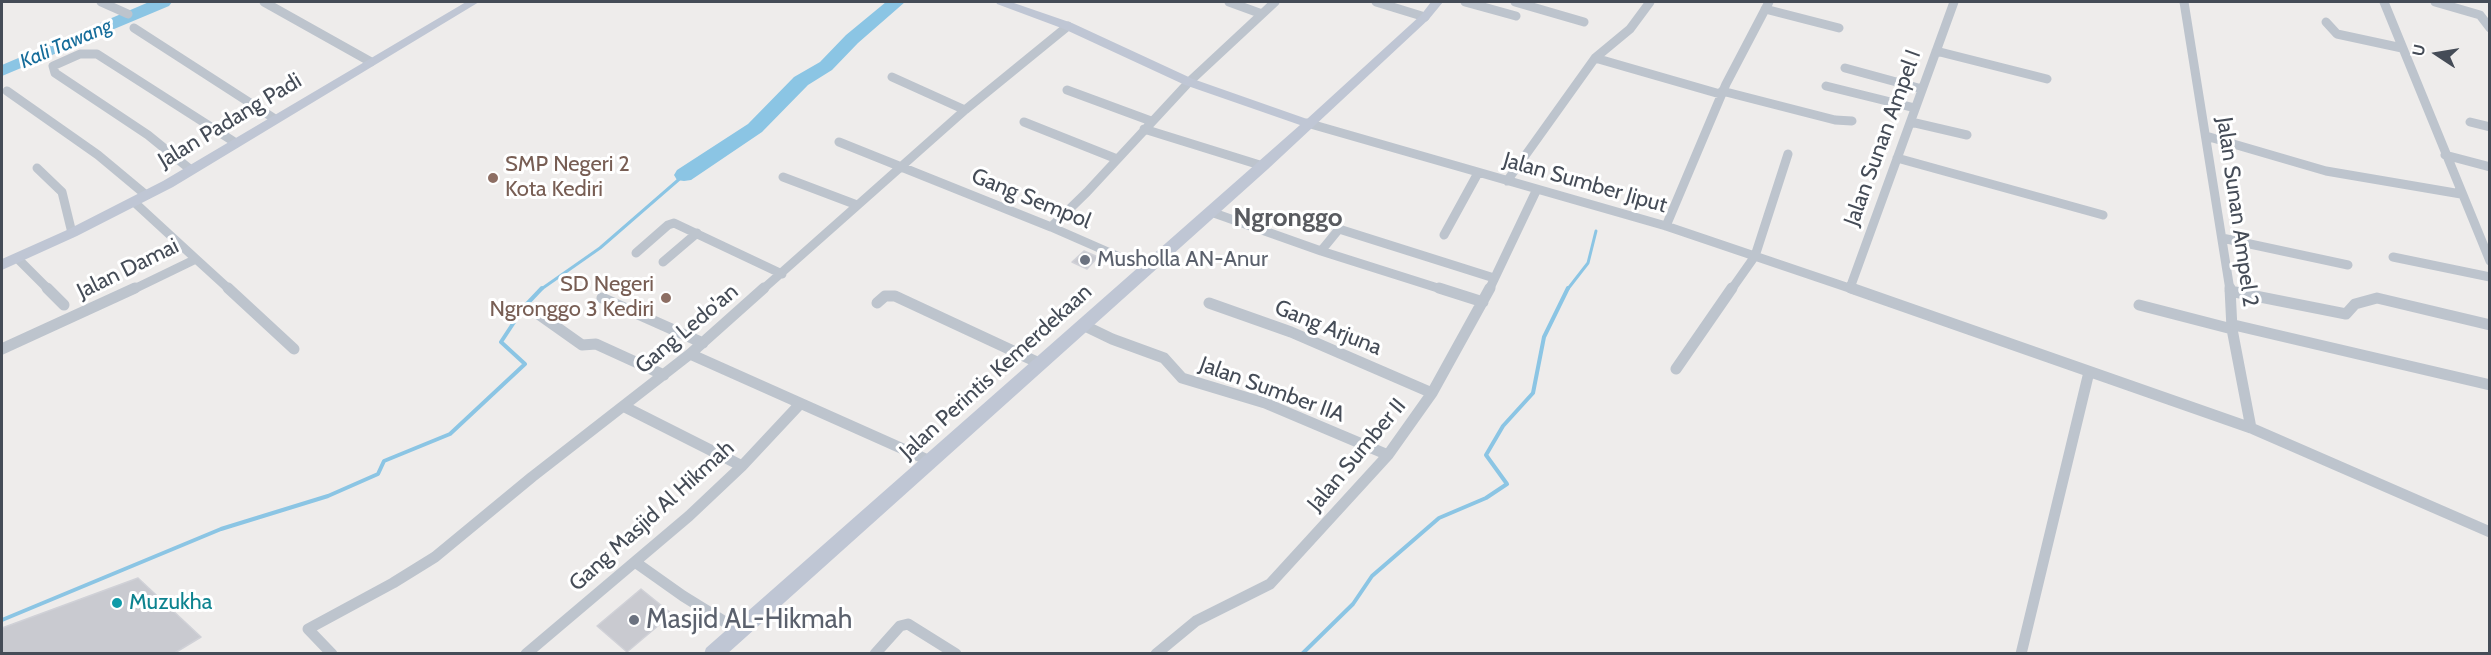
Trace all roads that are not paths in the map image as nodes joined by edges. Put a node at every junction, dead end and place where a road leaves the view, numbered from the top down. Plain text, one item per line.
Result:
1 (101, 2) edge
2 (264, 2) edge
3 (1001, 2) edge
4 (1229, 2) edge
5 (1275, 2) edge
6 (1376, 2) edge
7 (1437, 2) edge
8 (1465, 2) edge
9 (1515, 2) edge
10 (1650, 2) edge
11 (1953, 2) edge
12 (2184, 2) edge
13 (2384, 2) edge
14 (2435, 2) edge
15 (466, 3) edge
16 (1767, 5) edge
17 (128, 14) dead end
18 (1262, 14) junction
19 (1425, 16) junction
20 (1516, 16) dead end
21 (1584, 22) dead end
22 (2326, 22) dead end
23 (1068, 26) junction
24 (134, 28) dead end
25 (1839, 28) dead end
26 (2490, 28) edge
27 (2402, 48) junction
28 (1936, 51) junction
29 (1595, 58) junction
30 (371, 62) junction
31 (1845, 68) dead end
32 (892, 77) dead end
33 (2047, 78) dead end
34 (1189, 82) junction
35 (1826, 86) dead end
36 (1922, 89) junction
37 (1067, 90) dead end
38 (7, 91) dead end
39 (1721, 92) junction
40 (1915, 108) junction
41 (965, 110) junction
42 (275, 119) junction
43 (1852, 120) dead end
44 (1151, 121) junction
45 (1023, 122) dead end
46 (1911, 122) junction
47 (2470, 122) dead end
48 (1307, 123) junction
49 (2490, 127) edge
50 (1144, 129) junction
51 (1967, 135) dead end
52 (2206, 136) junction
53 (839, 142) dead end
54 (236, 143) junction
55 (1788, 154) dead end
56 (2445, 155) junction
57 (1897, 158) junction
58 (1117, 159) junction
59 (1263, 166) junction
60 (900, 167) junction
61 (2490, 167) edge
62 (37, 168) dead end
63 (191, 170) junction
64 (1478, 173) junction
65 (783, 177) dead end
66 (1507, 181) junction
67 (1537, 189) junction
68 (2461, 194) junction
69 (146, 195) junction
70 (134, 202) junction
71 (857, 205) junction
72 (1211, 212) junction
73 (2103, 215) dead end
74 (1666, 226) junction
75 (1051, 227) junction
76 (72, 233) junction
77 (697, 233) junction
78 (1444, 235) dead end
79 (2222, 238) junction
80 (1321, 251) junction
81 (636, 253) dead end
82 (1755, 256) junction
83 (2393, 257) dead end
84 (17, 258) junction
85 (196, 258) junction
86 (2490, 261) edge
87 (663, 262) dead end
88 (2348, 265) dead end
89 (2, 266) edge
90 (1147, 269) junction
91 (782, 274) junction
92 (2490, 277) edge
93 (1494, 278) junction
94 (1850, 288) junction
95 (2230, 291) junction
96 (603, 298) dead end
97 (1483, 302) junction
98 (878, 303) dead end
99 (1209, 303) dead end
100 (64, 305) dead end
101 (2139, 305) dead end
102 (534, 311) dead end
103 (1083, 325) junction
104 (2490, 325) edge
105 (2233, 327) junction
106 (703, 343) junction
107 (2, 349) edge
108 (294, 349) dead end
109 (690, 354) junction
110 (1039, 363) junction
111 (1676, 369) dead end
112 (2089, 372) junction
113 (664, 375) junction
114 (2490, 385) edge
115 (1432, 393) junction
116 (800, 404) junction
117 (625, 407) junction
118 (2251, 428) junction
119 (1388, 455) junction
120 (930, 461) junction
121 (742, 466) junction
122 (2490, 532) edge
123 (634, 562) junction
124 (738, 630) junction
125 (332, 654) edge
126 (526, 654) edge
127 (713, 654) edge
128 (875, 654) edge
129 (956, 654) edge
130 (1156, 654) edge
131 (2021, 654) edge

1 - 17 street
2 - 30 street
3 - 23 main road
4 - 18 street
5 - 18 street
6 - 19 street
7 - 19 main road, Jalan Perintis Kemerdekaan
8 - 20 street
9 - 21 street
10 - 29 street
11 - 28 street, Jalan Sunan Ampel I
12 - 52 street, Jalan Sunan Ampel 2
13 - 27 street
14 - 26 street
15 - 30 main road, Jalan Padang Padi
16 - 25 street
16 - 39 street
18 - 34 street
19 - 48 main road, Jalan Perintis Kemerdekaan
22 - 27 street
23 - 34 main road
23 - 41 street, Gang Ledo'an
24 - 42 street
27 - 56 street
28 - 33 street
28 - 36 street, Jalan Sunan Ampel I
29 - 39 street
29 - 66 street
30 - 42 main road, Jalan Padang Padi
31 - 36 street
32 - 41 street
34 - 44 street
34 - 48 main road
35 - 40 street
36 - 40 street, Jalan Sunan Ampel I
37 - 44 street
38 - 69 street
39 - 43 street
39 - 74 street
40 - 46 street, Jalan Sunan Ampel I
41 - 60 street, Gang Ledo'an
42 - 54 main road, Jalan Padang Padi
44 - 50 street
45 - 58 street
46 - 51 street
46 - 57 street, Jalan Sunan Ampel I
47 - 49 street
48 - 59 main road, Jalan Perintis Kemerdekaan
48 - 64 street, Jalan Sumber Jiput
50 - 58 street
50 - 59 street
52 - 68 street
52 - 79 street, Jalan Sunan Ampel 2
53 - 60 street, Gang Sempol
54 - 63 main road, Jalan Padang Padi
54 - 63 street
55 - 82 street
56 - 61 street
56 - 68 street
57 - 73 street
57 - 94 street, Jalan Sunan Ampel I
58 - 75 street
59 - 72 main road, Jalan Perintis Kemerdekaan
60 - 71 street, Gang Ledo'an
60 - 75 street, Gang Sempol
62 - 76 street
63 - 69 main road, Jalan Padang Padi
64 - 66 street, Jalan Sumber Jiput
64 - 78 street
65 - 71 street
66 - 67 street, Jalan Sumber Jiput
67 - 74 street, Jalan Sumber Jiput
67 - 93 street, Jalan Sumber II
68 - 86 street
69 - 70 main road, Jalan Padang Padi
70 - 76 main road, Jalan Padang Padi
70 - 85 street, Jalan Damai
71 - 91 street, Gang Ledo'an
72 - 80 street
72 - 90 main road, Jalan Perintis Kemerdekaan
74 - 82 street, Jalan Sumber Jiput
75 - 90 street, Gang Sempol
76 - 84 main road, Jalan Padang Padi
77 - 81 street
77 - 87 street
77 - 91 street
79 - 88 street
79 - 95 street, Jalan Sunan Ampel 2
80 - 93 street
80 - 97 street
82 - 94 street, Jalan Sumber Jiput
82 - 111 street
83 - 92 street
84 - 89 main road, Jalan Padang Padi
84 - 100 street
85 - 107 street, Jalan Damai
85 - 108 street
90 - 103 main road, Jalan Perintis Kemerdekaan
91 - 106 street, Gang Ledo'an
93 - 97 street, Jalan Sumber II
94 - 112 street, Jalan Sumber Jiput
95 - 104 street
95 - 105 street, Jalan Sunan Ampel 2
96 - 106 street
97 - 115 street, Jalan Sumber II
98 - 110 street
99 - 115 street, Gang Arjuna
101 - 105 street
102 - 113 street
103 - 110 main road, Jalan Perintis Kemerdekaan
103 - 119 street, Jalan Sumber IIA
105 - 114 street
105 - 118 street, Jalan Sunan Ampel 2
106 - 109 street, Gang Ledo'an
109 - 113 street, Gang Ledo'an
109 - 116 street
110 - 120 main road, Jalan Perintis Kemerdekaan
112 - 118 street, Jalan Sumber Jiput
112 - 131 street
113 - 117 street, Gang Ledo'an
115 - 119 street, Jalan Sumber II
116 - 120 street
116 - 121 street, Gang Masjid Al Hikmah
117 - 121 street
117 - 125 street, Gang Ledo'an
118 - 122 street, Jalan Sumber Jiput
119 - 130 street, Jalan Sumber II
120 - 124 main road, Jalan Perintis Kemerdekaan
121 - 123 street, Gang Masjid Al Hikmah
123 - 124 street
123 - 126 street, Gang Masjid Al Hikmah
124 - 127 main road, Jalan Perintis Kemerdekaan
128 - 129 street

